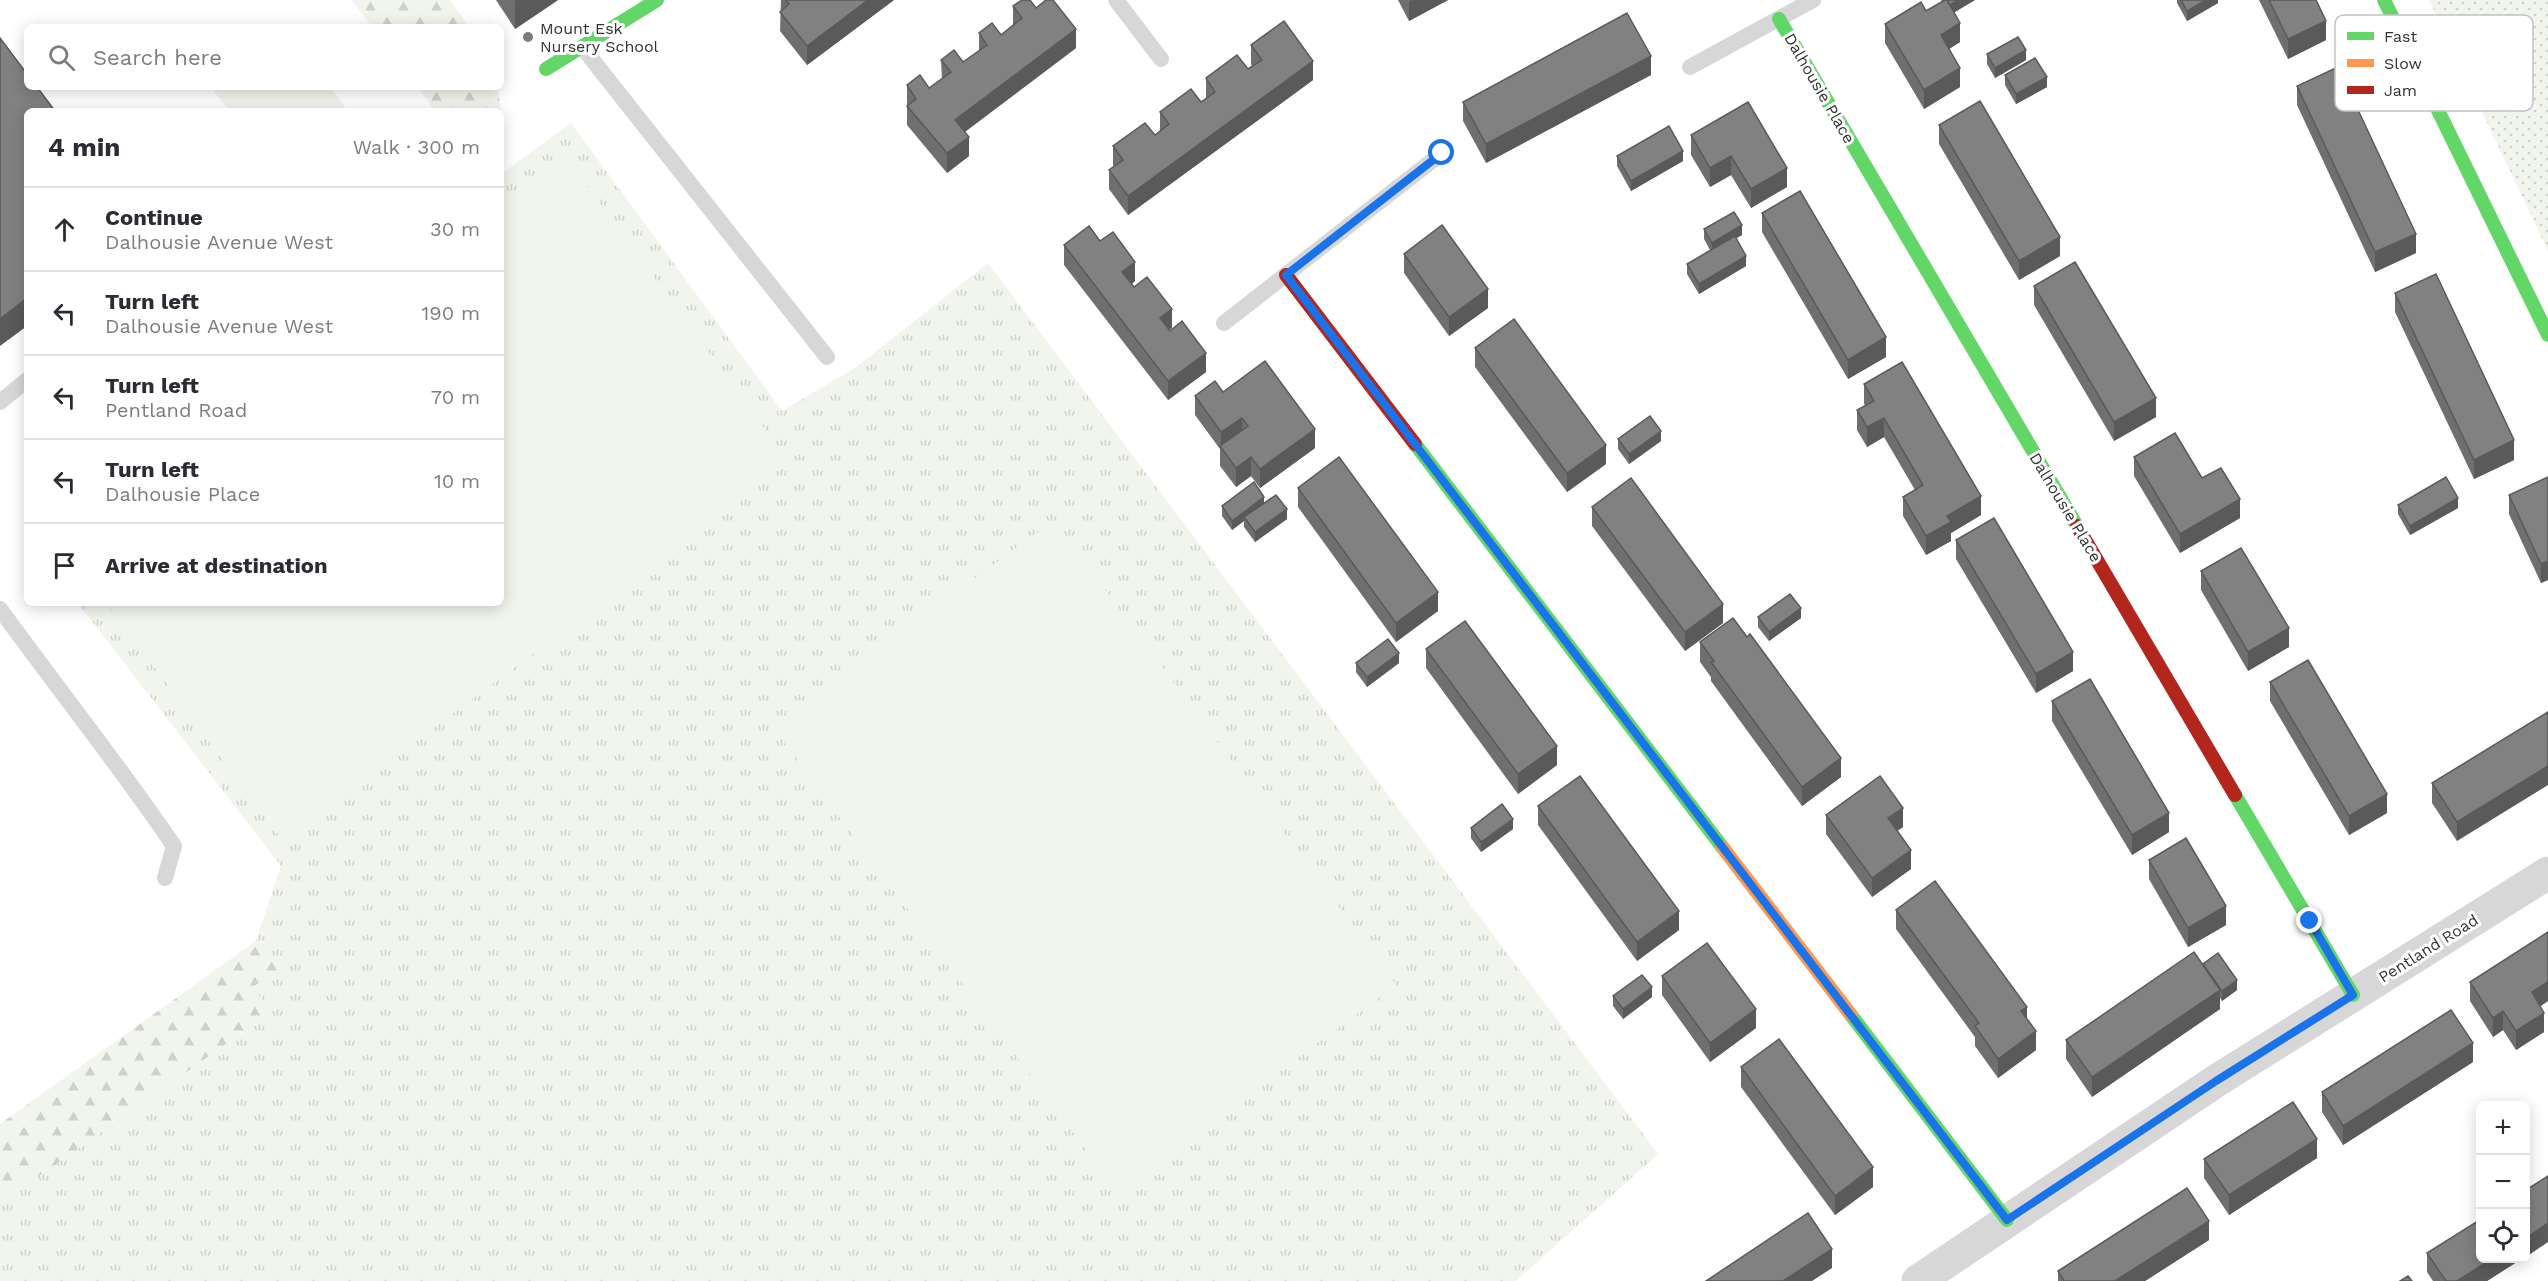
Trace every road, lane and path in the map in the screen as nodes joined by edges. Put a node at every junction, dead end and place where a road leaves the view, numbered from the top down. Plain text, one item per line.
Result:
1 (657, 0) edge
2 (1116, 0) edge
3 (1813, 0) edge
4 (2384, 0) edge
5 (2391, 15) edge
6 (1779, 19) junction
7 (583, 48) junction
8 (1161, 59) dead end
9 (1690, 67) dead end
10 (546, 69) dead end
11 (2439, 111) edge
12 (1442, 153) dead end
13 (1286, 275) junction
14 (1224, 323) dead end
15 (2548, 334) edge
16 (827, 357) dead end
17 (24, 382) edge
18 (0, 402) edge
19 (0, 609) edge
20 (2548, 873) edge
21 (165, 878) dead end
22 (2353, 995) junction
23 (2007, 1220) junction
24 (1918, 1281) edge

1 - 7 street
2 - 8 lane
3 - 6 lane, Dalhousie Place
4 - 5 street
6 - 9 lane, Dalhousie Place
6 - 22 street, Dalhousie Place
7 - 10 street
7 - 16 lane
11 - 15 street
12 - 13 lane
13 - 14 lane
13 - 23 street
17 - 18 lane
19 - 21 lane
20 - 22 street, Pentland Road
22 - 23 street, Pentland Road
23 - 24 street, Pentland Road

